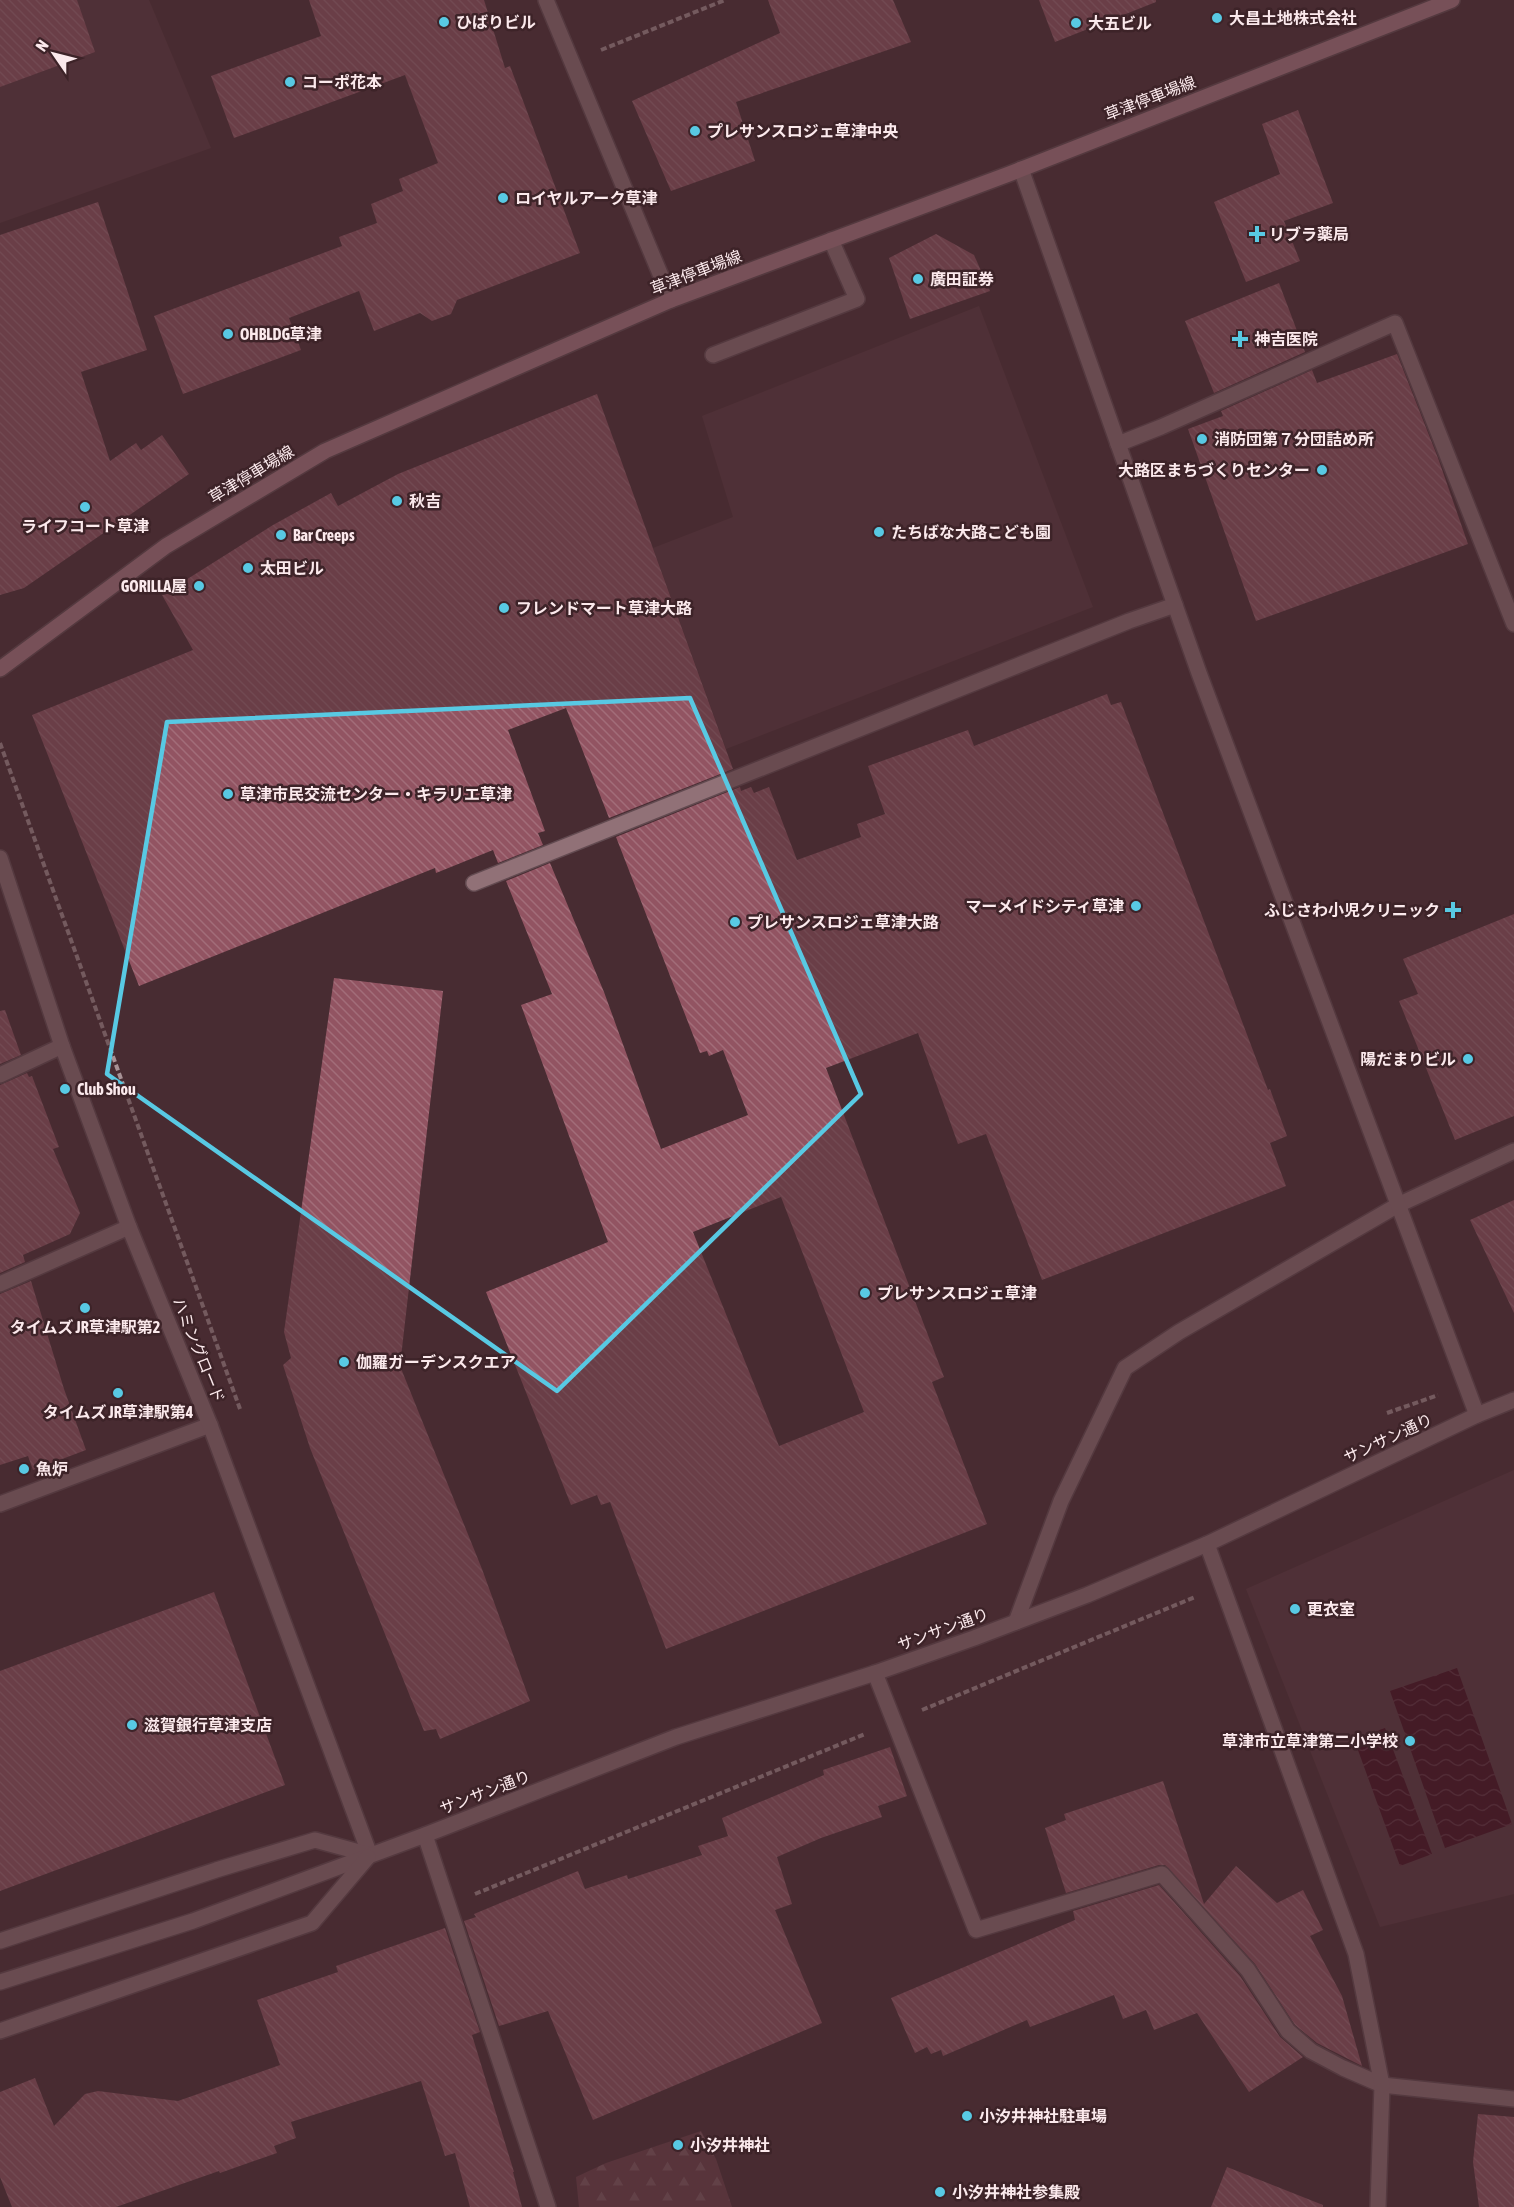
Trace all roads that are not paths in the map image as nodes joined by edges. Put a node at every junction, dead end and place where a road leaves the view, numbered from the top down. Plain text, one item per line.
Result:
1 (546, 0) edge
2 (1452, 0) edge
3 (1021, 169) junction
4 (831, 240) junction
5 (671, 300) junction
6 (713, 355) dead end
7 (1118, 444) junction
8 (1175, 605) junction
9 (1514, 624) edge
10 (0, 669) edge
11 (0, 858) edge
12 (474, 883) dead end
13 (62, 1046) junction
14 (0, 1075) edge
15 (1514, 1151) edge
16 (1398, 1205) junction
17 (129, 1227) junction
18 (0, 1284) edge
19 (1514, 1400) edge
20 (1477, 1415) junction
21 (210, 1425) junction
22 (0, 1504) edge
23 (1207, 1544) junction
24 (1016, 1622) junction
25 (875, 1673) junction
26 (425, 1835) junction
27 (370, 1855) junction
28 (0, 1941) edge
29 (0, 1982) edge
30 (0, 2031) edge
31 (1382, 2085) junction
32 (1514, 2099) edge
33 (548, 2207) edge
34 (1378, 2207) edge

1 - 5 street
2 - 3 main road, 草津停車場線
3 - 4 main road, 草津停車場線
3 - 7 street
4 - 5 main road, 草津停車場線
4 - 6 street
5 - 10 main road, 草津停車場線
7 - 8 street
7 - 9 street
8 - 12 street
8 - 16 street
11 - 13 street, ハミングロード
13 - 14 street
13 - 17 street, ハミングロード
15 - 16 street
16 - 20 street
16 - 24 street
17 - 18 street
17 - 21 street, ハミングロード
19 - 20 street, サンサン通り
20 - 23 street, サンサン通り
21 - 22 street
21 - 27 street, ハミングロード
23 - 24 street, サンサン通り
23 - 31 street
24 - 25 street, サンサン通り
25 - 26 street, サンサン通り
25 - 31 street
26 - 27 street, サンサン通り
26 - 33 street
27 - 28 street
27 - 29 street
27 - 30 street, サンサン通り
31 - 32 street
31 - 34 street

